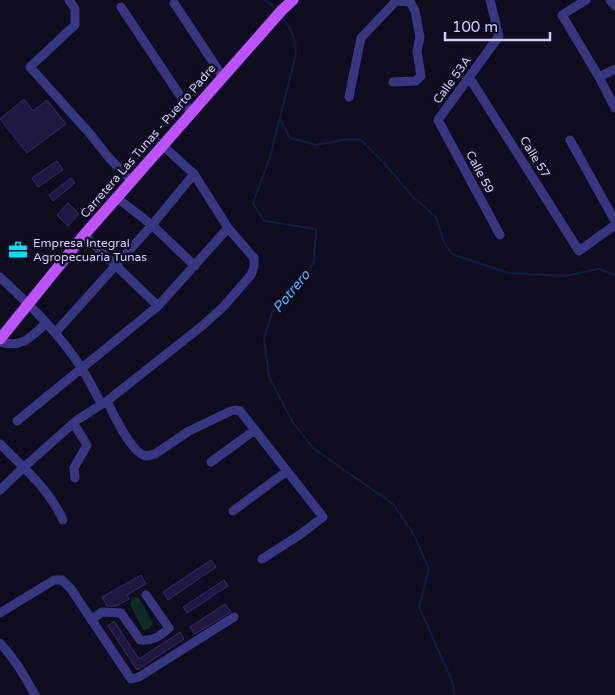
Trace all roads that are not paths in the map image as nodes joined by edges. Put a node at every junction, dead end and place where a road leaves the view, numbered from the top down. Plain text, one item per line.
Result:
1 (69, 0) edge
2 (292, 0) edge
3 (397, 0) edge
4 (490, 0) edge
5 (586, 0) edge
6 (610, 0) edge
7 (174, 3) dead end
8 (615, 6) edge
9 (121, 7) dead end
10 (615, 68) edge
11 (223, 77) junction
12 (469, 77) junction
13 (599, 77) junction
14 (393, 82) dead end
15 (349, 97) dead end
16 (615, 108) edge
17 (191, 112) junction
18 (438, 120) joint
19 (570, 140) dead end
20 (162, 145) junction
21 (194, 174) junction
22 (132, 181) junction
23 (117, 198) junction
24 (615, 223) edge
25 (152, 225) junction
26 (228, 228) junction
27 (84, 235) junction
28 (500, 236) dead end
29 (115, 265) junction
30 (195, 266) junction
31 (0, 277) edge
32 (28, 303) junction
33 (158, 306) junction
34 (46, 323) junction
35 (54, 333) junction
36 (0, 341) edge
37 (82, 369) junction
38 (104, 402) junction
39 (17, 421) dead end
40 (74, 424) junction
41 (255, 430) junction
42 (1, 446) edge
43 (211, 462) dead end
44 (24, 467) junction
45 (287, 471) junction
46 (75, 478) dead end
47 (0, 490) edge
48 (233, 511) dead end
49 (63, 520) dead end
50 (262, 559) dead end
51 (146, 595) dead end
52 (0, 613) edge
53 (234, 617) dead end
54 (91, 620) junction
55 (0, 643) edge
56 (35, 695) edge

1 - 22 street
2 - 11 main road, Carretera Las Tunas - Puerto Padre
3 - 14 street
3 - 15 street
4 - 12 street, Calle 53A
5 - 13 street
6 - 8 street
7 - 11 street
9 - 17 street
10 - 13 street
11 - 17 main road, Carretera Las Tunas - Puerto Padre
12 - 18 street, Calle 53A
12 - 24 street, Calle 57
13 - 16 street
17 - 20 main road, Carretera Las Tunas - Puerto Padre
18 - 28 street, Calle 59
19 - 24 street
20 - 21 street
20 - 22 main road, Carretera Las Tunas - Puerto Padre
21 - 25 street
21 - 26 street
22 - 23 main road, Carretera Las Tunas - Puerto Padre
23 - 25 street
23 - 27 main road, Carretera Las Tunas - Puerto Padre
25 - 29 street
25 - 30 street
26 - 30 street
26 - 38 street
27 - 29 street
27 - 32 main road, Carretera Las Tunas - Puerto Padre
29 - 33 street
29 - 35 street
30 - 33 street
31 - 32 street
32 - 34 street
32 - 36 main road, Carretera Las Tunas - Puerto Padre
33 - 37 street
34 - 35 street
34 - 36 street
35 - 37 street
37 - 38 street
37 - 39 street
38 - 40 street
38 - 41 street
40 - 44 street
40 - 46 street
41 - 43 street
41 - 45 street
42 - 44 street
44 - 47 street
44 - 49 street
45 - 48 street
45 - 50 street
51 - 54 street
52 - 54 street
53 - 54 street
55 - 56 street

